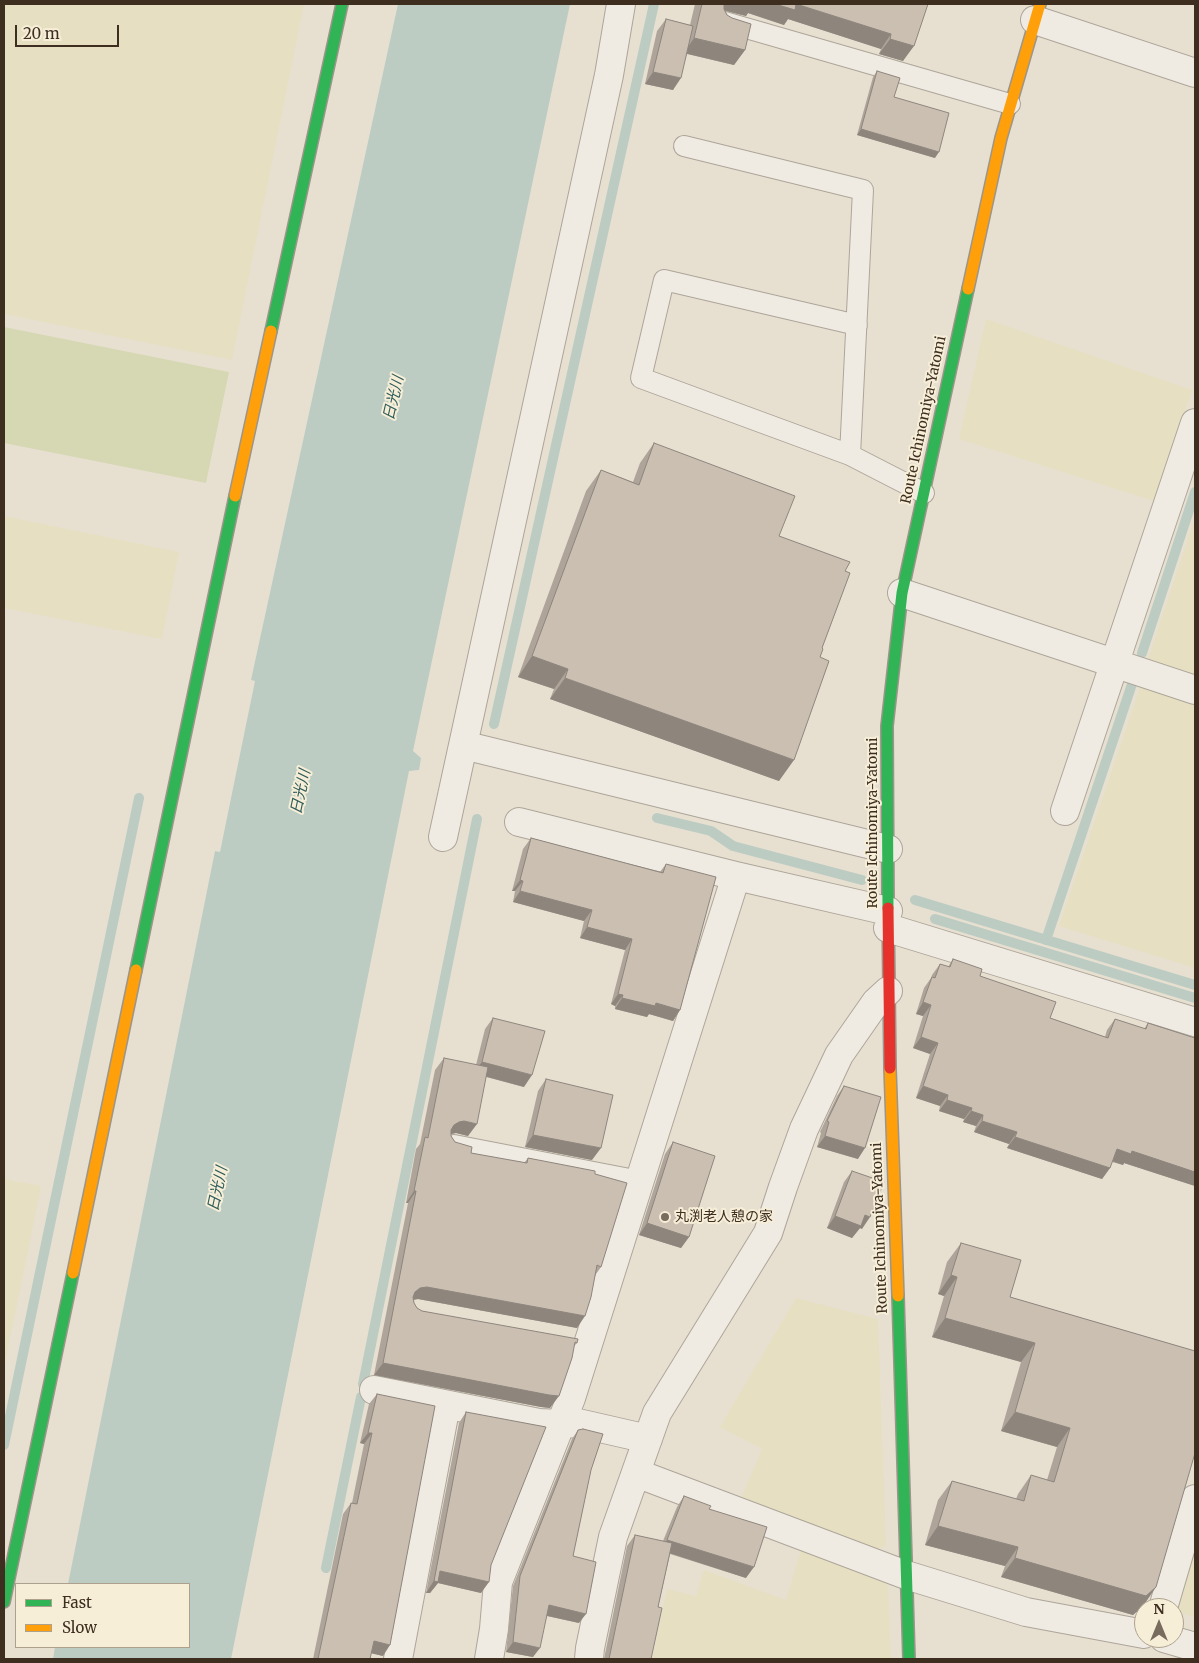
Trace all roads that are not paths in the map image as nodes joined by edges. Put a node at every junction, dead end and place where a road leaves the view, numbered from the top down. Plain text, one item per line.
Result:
1 (342, 4) edge
2 (621, 4) edge
3 (1037, 12) edge
4 (725, 22) edge
5 (1195, 73) edge
6 (1010, 104) junction
7 (684, 146) dead end
8 (857, 325) junction
9 (1195, 423) edge
10 (850, 455) junction
11 (924, 493) junction
12 (902, 593) junction
13 (1115, 663) junction
14 (1195, 690) edge
15 (463, 744) junction
16 (1065, 811) dead end
17 (519, 822) dead end
18 (443, 836) dead end
19 (888, 849) junction
20 (736, 876) junction
21 (888, 919) junction
22 (888, 991) junction
23 (1195, 1022) edge
24 (454, 1145) edge
25 (640, 1181) junction
26 (374, 1390) dead end
27 (446, 1405) junction
28 (561, 1424) junction
29 (648, 1439) junction
30 (636, 1473) junction
31 (1195, 1499) edge
32 (906, 1575) junction
33 (1166, 1598) edge
34 (4, 1602) edge
35 (1134, 1632) edge
36 (398, 1659) edge
37 (489, 1659) edge
38 (589, 1659) edge
39 (909, 1659) edge

1 - 34 main road
2 - 15 street
3 - 5 street
3 - 6 main road, Route Ichinomiya-Yatomi
4 - 6 lane
6 - 11 main road, Route Ichinomiya-Yatomi
7 - 8 lane
8 - 10 lane
8 - 10 lane
9 - 13 street
10 - 11 lane
11 - 12 main road, Route Ichinomiya-Yatomi
12 - 13 street
12 - 19 main road, Route Ichinomiya-Yatomi
13 - 14 street
13 - 16 street
15 - 18 street
15 - 19 street
17 - 20 street
19 - 21 main road, Route Ichinomiya-Yatomi
20 - 21 street
20 - 25 street
21 - 22 main road, Route Ichinomiya-Yatomi
21 - 23 street
22 - 29 street
22 - 32 main road, Route Ichinomiya-Yatomi
24 - 25 lane
25 - 28 street
26 - 27 street
27 - 28 street
27 - 36 street
28 - 29 street
28 - 37 street
29 - 30 street
30 - 32 street
30 - 38 street
31 - 33 street
32 - 35 street
32 - 39 main road, Route Ichinomiya-Yatomi

